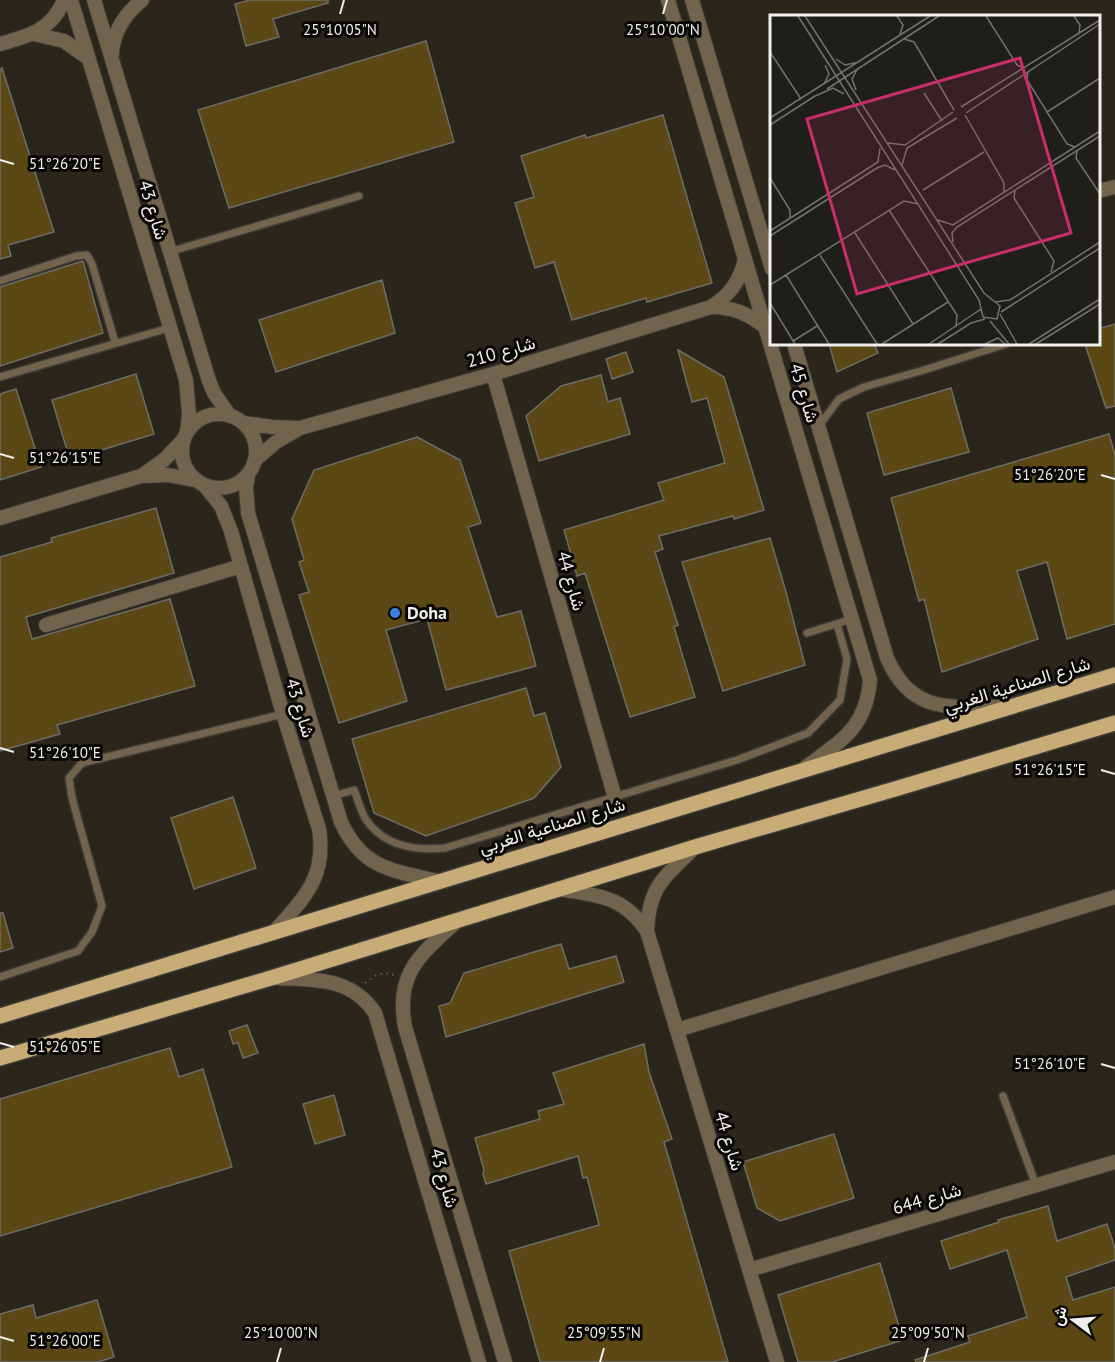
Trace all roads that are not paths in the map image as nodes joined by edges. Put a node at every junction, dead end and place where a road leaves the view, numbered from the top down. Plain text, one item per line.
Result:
1 (64, 0) edge
2 (71, 0) edge
3 (94, 0) edge
4 (126, 0) edge
5 (143, 0) edge
6 (668, 0) edge
7 (692, 0) edge
8 (34, 34) junction
9 (0, 44) edge
10 (88, 58) junction
11 (112, 60) junction
12 (1115, 187) edge
13 (1100, 191) edge
14 (359, 196) dead end
15 (169, 252) junction
16 (769, 255) edge
17 (745, 259) junction
18 (0, 281) edge
19 (711, 307) junction
20 (765, 327) junction
21 (169, 328) junction
22 (115, 342) junction
23 (770, 344) edge
24 (770, 345) edge
25 (794, 345) edge
26 (1003, 345) edge
27 (493, 374) junction
28 (0, 377) edge
29 (230, 416) junction
30 (244, 423) junction
31 (819, 426) junction
32 (300, 428) junction
33 (185, 436) junction
34 (255, 460) junction
35 (248, 475) junction
36 (141, 476) junction
37 (199, 483) junction
38 (0, 518) edge
39 (241, 566) junction
40 (852, 619) junction
41 (837, 624) junction
42 (46, 625) dead end
43 (807, 633) dead end
44 (1115, 675) edge
45 (1011, 708) junction
46 (283, 714) junction
47 (1115, 723) edge
48 (801, 772) junction
49 (333, 796) junction
50 (615, 798) junction
51 (695, 847) junction
52 (437, 881) junction
53 (558, 889) junction
54 (1115, 897) edge
55 (457, 921) junction
56 (647, 931) junction
57 (273, 933) junction
58 (0, 977) edge
59 (271, 978) junction
60 (0, 1016) edge
61 (677, 1030) junction
62 (0, 1058) edge
63 (1003, 1096) dead end
64 (1115, 1162) edge
65 (1036, 1185) junction
66 (749, 1270) junction
67 (479, 1362) edge
68 (505, 1362) edge
69 (777, 1362) edge

1 - 8 street
2 - 10 street, شارع 43
3 - 11 street, شارع 43
4 - 5 street
5 - 11 street
6 - 17 street, شارع 45
7 - 16 street
8 - 9 street
8 - 10 street
10 - 21 street, شارع 43
11 - 15 street, شارع 43
12 - 13 street
14 - 15 lane
15 - 29 street, شارع 43
17 - 19 street, شارع 210
17 - 20 street, شارع 45
18 - 22 lane
19 - 20 street, شارع 210
19 - 27 street, شارع 210
20 - 23 street, شارع 45
21 - 22 lane
21 - 33 street, شارع 43
22 - 28 lane
24 - 40 street, شارع 45
25 - 31 street, شارع 45
26 - 31 lane
27 - 32 street, شارع 210
27 - 50 street, شارع 44
29 - 30 street
29 - 33 street
30 - 32 street, شارع 210
30 - 34 street
31 - 45 street, شارع 45
32 - 34 street, شارع 210
33 - 36 street
33 - 37 street
34 - 35 street
35 - 37 street
35 - 49 street, شارع 43
36 - 37 street
36 - 38 street
37 - 39 street, شارع 43
39 - 42 street
39 - 46 street, شارع 43
40 - 41 lane
40 - 48 street, شارع 45
41 - 43 lane
41 - 50 lane
44 - 45 main road, شارع الصناعية الغربي
45 - 48 main road, شارع الصناعية الغربي
46 - 57 street, شارع 43
46 - 58 lane
47 - 51 main road
48 - 52 main road, شارع الصناعية الغربي
49 - 50 lane
49 - 52 street, شارع 43
51 - 53 main road
51 - 56 street, شارع 44
52 - 57 main road, شارع الصناعية الغربي
53 - 55 main road
53 - 56 street, شارع 44
54 - 61 street
55 - 59 main road
55 - 68 street, شارع 43
56 - 61 street, شارع 44
57 - 60 main road, شارع الصناعية الغربي
59 - 62 main road
59 - 67 street, شارع 43
61 - 66 street, شارع 44
63 - 65 lane
64 - 65 street, شارع 644
65 - 66 street, شارع 644
66 - 69 street, شارع 44

